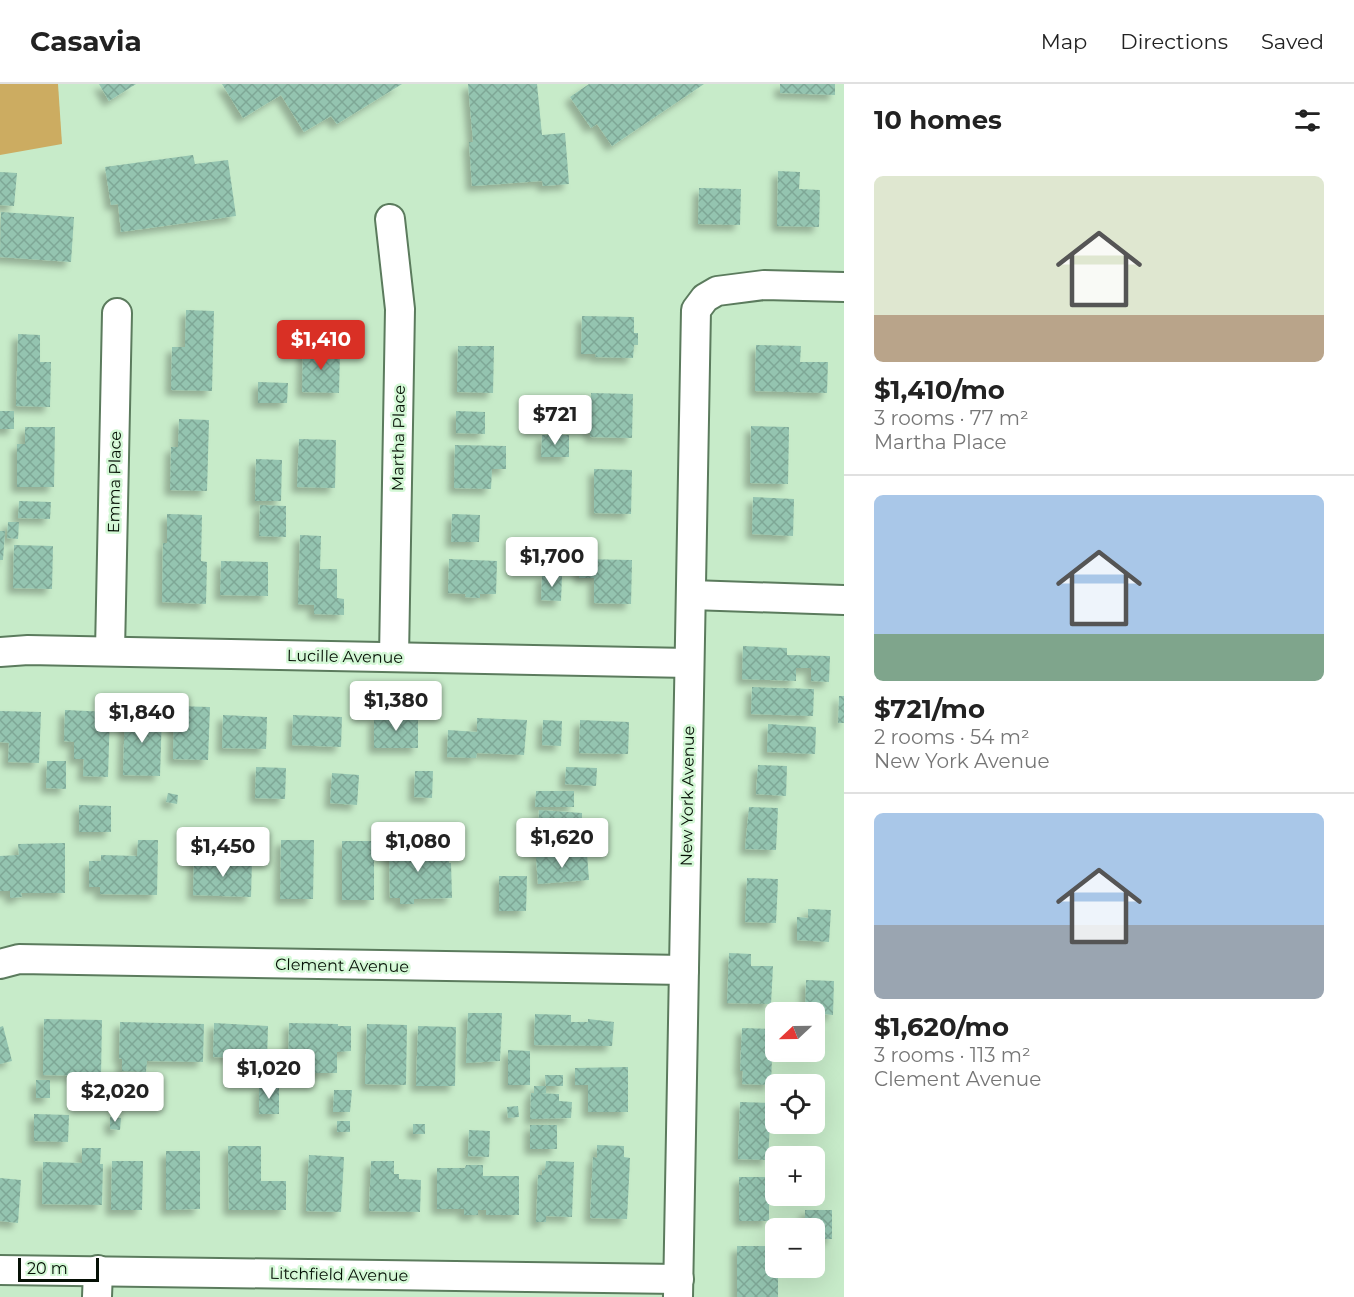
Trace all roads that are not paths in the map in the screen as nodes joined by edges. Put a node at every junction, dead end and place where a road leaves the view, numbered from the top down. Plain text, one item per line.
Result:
1 (390, 219) dead end
2 (844, 287) edge
3 (117, 313) dead end
4 (691, 595) junction
5 (844, 600) edge
6 (111, 651) junction
7 (0, 652) edge
8 (394, 657) junction
9 (689, 663) junction
10 (0, 964) edge
11 (684, 970) junction
12 (0, 1270) edge
13 (98, 1284) edge
14 (382, 1286) edge
15 (679, 1288) edge

1 - 8 street, Martha Place
2 - 4 street, New York Avenue
3 - 6 street, Emma Place
4 - 5 street
4 - 9 street, New York Avenue
6 - 7 street, Lucille Avenue
6 - 8 street, Lucille Avenue
8 - 9 street, Lucille Avenue
9 - 11 street, New York Avenue
10 - 11 street, Clement Avenue
11 - 15 street, New York Avenue
12 - 13 street, Litchfield Avenue
13 - 14 street, Litchfield Avenue
14 - 15 street, Litchfield Avenue

